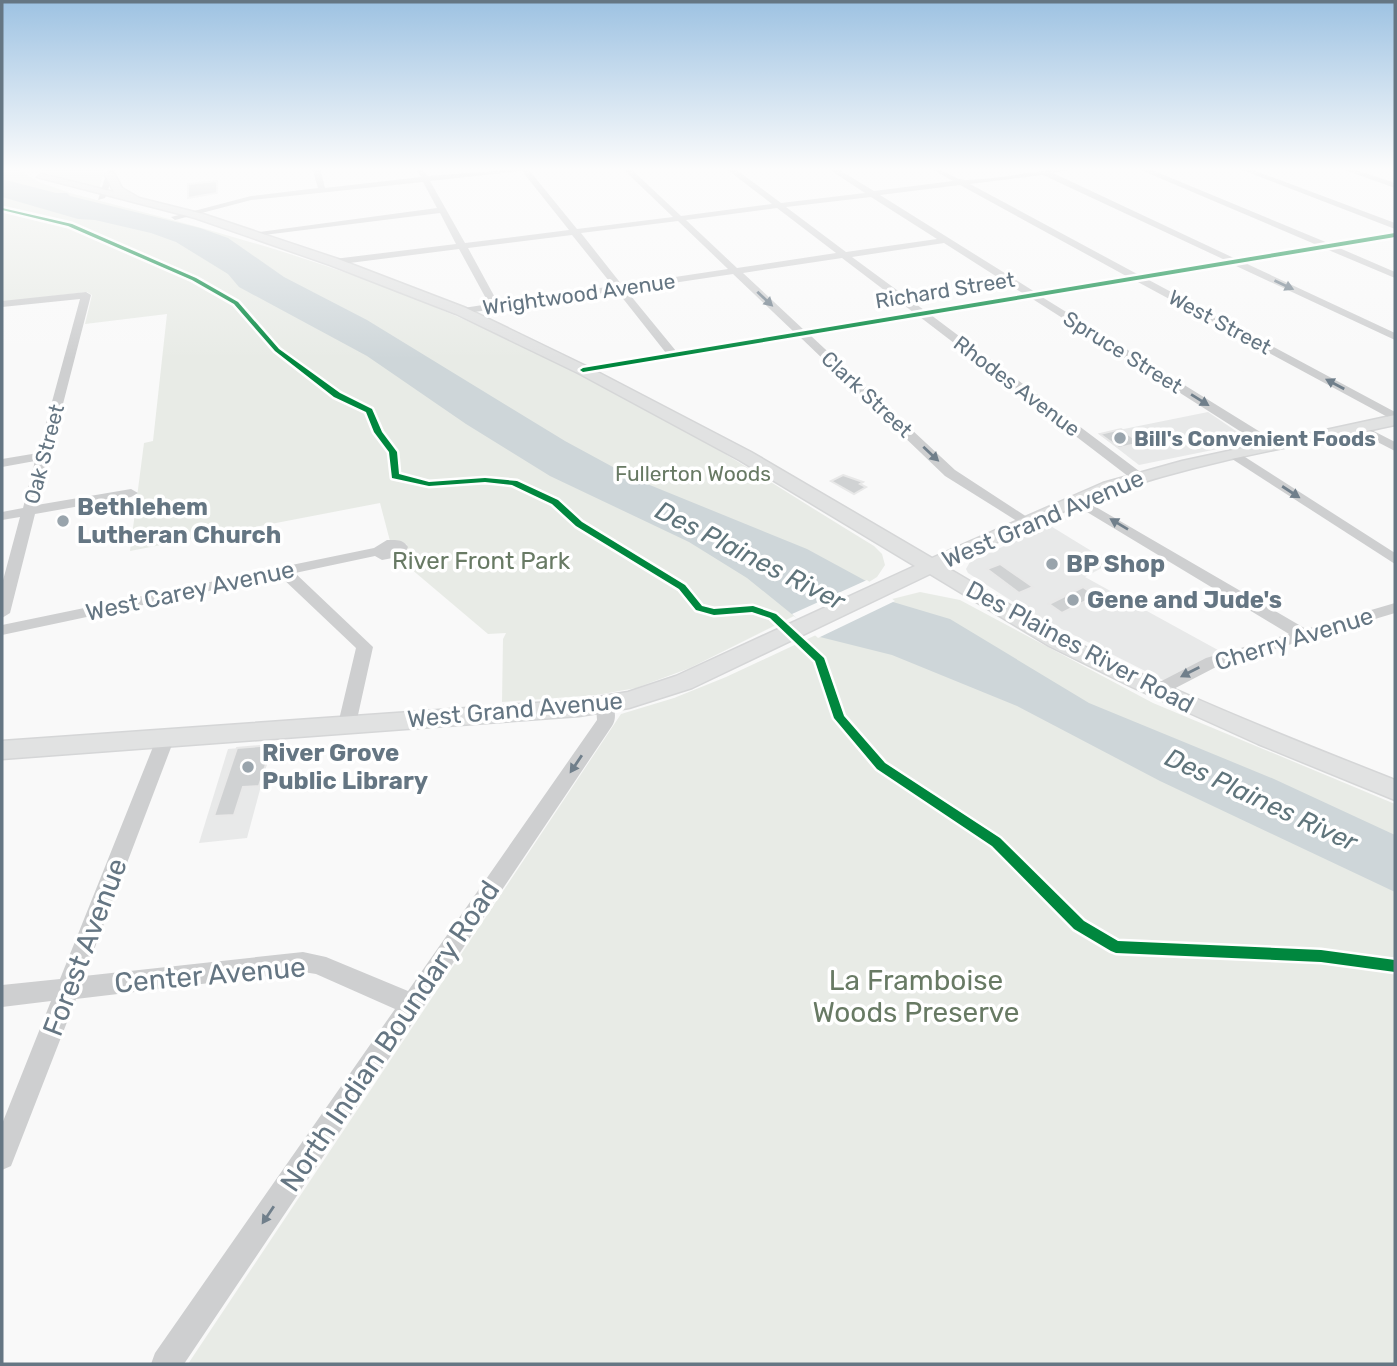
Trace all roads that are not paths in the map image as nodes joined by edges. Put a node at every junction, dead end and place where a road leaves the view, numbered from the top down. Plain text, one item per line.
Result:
1 (241, 232) edge
2 (243, 232) edge
3 (258, 232) edge
4 (455, 232) edge
5 (575, 232) joint
6 (695, 232) edge
7 (814, 232) edge
8 (934, 232) edge
9 (1053, 232) edge
10 (1172, 232) edge
11 (1292, 232) edge
12 (247, 233) junction
13 (1395, 236) edge
14 (947, 240) junction
15 (463, 246) junction
16 (1328, 247) junction
17 (845, 255) junction
18 (334, 262) junction
19 (1236, 262) junction
20 (736, 271) junction
21 (1395, 275) edge
22 (1139, 278) junction
23 (620, 288) junction
24 (1034, 295) junction
25 (2, 304) edge
26 (495, 306) junction
27 (461, 311) junction
28 (921, 314) junction
29 (803, 333) junction
30 (1395, 337) edge
31 (673, 355) junction
32 (583, 370) junction
33 (1395, 419) edge
34 (1360, 428) junction
35 (1273, 446) junction
36 (1395, 447) edge
37 (1234, 454) junction
38 (43, 456) junction
39 (2, 463) edge
40 (1138, 477) junction
41 (131, 493) dead end
42 (1077, 500) junction
43 (29, 511) junction
44 (2, 516) edge
45 (1025, 522) junction
46 (379, 551) dead end
47 (1395, 560) edge
48 (930, 567) junction
49 (283, 571) junction
50 (1395, 608) edge
51 (2, 613) edge
52 (2, 630) edge
53 (1304, 635) junction
54 (1156, 691) junction
55 (605, 705) junction
56 (347, 724) junction
57 (166, 737) junction
58 (2, 750) edge
59 (1395, 790) edge
60 (70, 988) junction
61 (2, 996) edge
62 (411, 1004) junction
63 (2, 1157) edge
64 (166, 1364) edge

1 - 12 main road, Des Plaines River Road
2 - 12 main road, Des Plaines River Road
3 - 12 street
4 - 15 street
5 - 15 street
5 - 23 street
6 - 20 street, Clark Street
7 - 17 street, Rhodes Avenue
8 - 14 street, Spruce Street
9 - 22 street, West Street
10 - 19 street
11 - 16 street
12 - 18 main road, Des Plaines River Road
13 - 16 street, Richard Street
14 - 17 street, Wrightwood Avenue
14 - 24 street, Spruce Street
15 - 18 street
15 - 26 street
16 - 19 street, Richard Street
16 - 21 street
17 - 20 street, Wrightwood Avenue
17 - 28 street, Rhodes Avenue
18 - 27 main road, Des Plaines River Road
19 - 22 street, Richard Street
19 -> 30 street
20 - 23 street, Wrightwood Avenue
20 -> 29 street, Clark Street
22 - 24 street, Richard Street
33 -> 22 street, West Street
23 - 26 street, Wrightwood Avenue
23 - 31 street
24 - 28 street, Richard Street
24 -> 35 street, Spruce Street
25 - 38 street, Oak Street
26 - 27 street, Wrightwood Avenue
27 - 32 main road, Des Plaines River Road
28 - 29 street, Richard Street
28 - 40 street, Rhodes Avenue
29 - 31 street, Richard Street
29 -> 45 street, Clark Street
31 - 32 street, Richard Street
32 - 48 main road, Des Plaines River Road
33 - 34 main road, West Grand Avenue
34 - 35 main road, West Grand Avenue
34 - 36 street
35 - 37 main road, West Grand Avenue
37 - 40 main road, West Grand Avenue
37 -> 47 street
38 - 39 street
38 - 43 street, Oak Street
40 - 42 main road, West Grand Avenue
41 - 43 street
42 - 45 main road, West Grand Avenue
53 -> 42 street
43 - 44 street
43 - 51 street, Oak Street
45 - 48 main road, West Grand Avenue
46 - 49 street, West Carey Avenue
48 - 54 main road, Des Plaines River Road
48 - 55 main road, West Grand Avenue
49 - 52 street, West Carey Avenue
49 - 56 street
50 - 53 street, Cherry Avenue
53 -> 54 street, Cherry Avenue
54 - 59 main road, Des Plaines River Road
55 - 56 main road, West Grand Avenue
55 -> 62 street, North Indian Boundary Road
56 - 57 main road, West Grand Avenue
57 - 58 main road, West Grand Avenue
57 - 60 street, Forest Avenue
60 - 61 street, Center Avenue
60 - 62 street, Center Avenue
60 - 63 street, Forest Avenue
62 -> 64 street, North Indian Boundary Road

